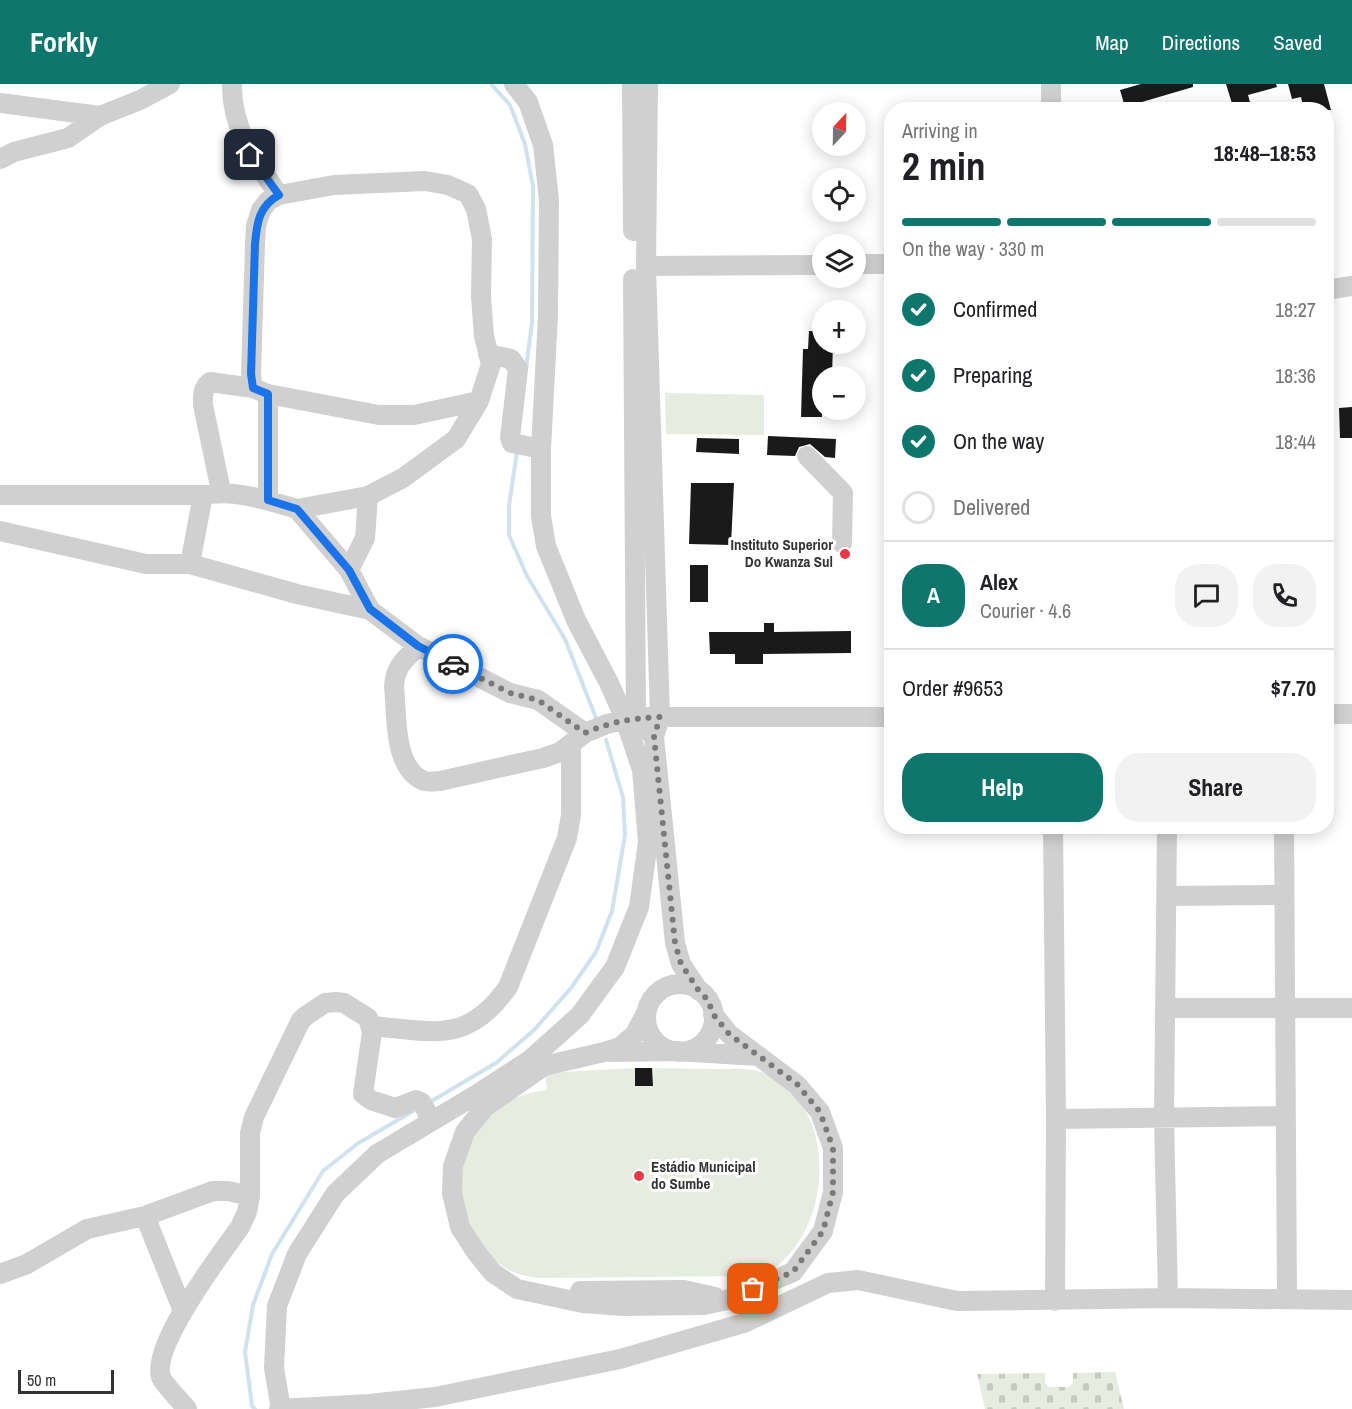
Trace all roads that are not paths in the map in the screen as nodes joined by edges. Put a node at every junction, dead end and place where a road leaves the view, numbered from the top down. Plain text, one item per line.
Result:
1 (170, 84) edge
2 (232, 84) edge
3 (514, 84) edge
4 (632, 84) edge
5 (648, 84) edge
6 (1051, 84) edge
7 (138, 92) edge
8 (1051, 102) edge
9 (0, 103) edge
10 (100, 116) junction
11 (0, 159) edge
12 (279, 195) junction
13 (866, 264) edge
14 (884, 264) edge
15 (812, 265) edge
16 (646, 266) junction
17 (1352, 286) edge
18 (1334, 289) edge
19 (488, 354) junction
20 (260, 391) junction
21 (478, 401) junction
22 (531, 447) junction
23 (807, 456) dead end
24 (212, 493) junction
25 (0, 495) edge
26 (368, 496) junction
27 (268, 500) junction
28 (297, 509) junction
29 (0, 531) edge
30 (842, 543) dead end
31 (190, 564) junction
32 (349, 570) junction
33 (370, 609) junction
34 (418, 646) junction
35 (1334, 714) edge
36 (1352, 714) edge
37 (660, 717) junction
38 (884, 717) edge
39 (630, 718) junction
40 (654, 737) junction
41 (578, 738) junction
42 (1053, 834) edge
43 (1167, 834) edge
44 (1284, 834) edge
45 (1283, 895) junction
46 (1166, 896) junction
47 (675, 943) junction
48 (661, 989) junction
49 (699, 991) junction
50 (1166, 1008) junction
51 (1284, 1008) junction
52 (1352, 1008) edge
53 (646, 1013) junction
54 (713, 1014) junction
55 (371, 1026) junction
56 (604, 1052) junction
57 (676, 1052) junction
58 (758, 1056) junction
59 (428, 1113) junction
60 (1285, 1116) junction
61 (1164, 1118) junction
62 (1056, 1119) junction
63 (250, 1196) junction
64 (145, 1216) junction
65 (0, 1274) edge
66 (1168, 1298) junction
67 (1287, 1299) junction
68 (1352, 1300) edge
69 (1055, 1301) junction
70 (183, 1311) junction
71 (187, 1409) edge
72 (280, 1409) edge

1 - 7 street
2 - 12 street
3 - 22 street
4 - 39 street
5 - 16 street
6 - 8 street
7 - 10 street
9 - 10 street
10 - 11 street
12 - 19 street
12 - 20 street
13 - 14 street
15 - 16 street
16 - 37 street
17 - 18 street
19 - 21 street
19 - 22 street
20 - 21 street
20 - 24 street
20 - 27 street
21 - 26 street
22 - 39 street
23 - 30 street
24 - 25 street
24 - 27 street
24 - 31 street
26 - 28 street
26 - 32 street
27 - 28 street
28 - 32 street
29 - 31 street
31 - 33 street
32 - 33 street
33 - 34 street
34 - 41 street
34 - 41 street
35 - 36 street
37 - 38 street
37 - 39 street
37 - 40 street
39 - 40 street
39 - 41 street
39 - 59 street
40 - 47 street
41 - 55 street
42 - 62 street
43 - 46 street
44 - 45 street
45 - 46 street
45 - 51 street
46 - 50 street
47 - 48 street
47 - 49 street
48 - 49 street
48 - 53 street
49 - 54 street
50 - 51 street
50 - 61 street
51 - 52 street
51 - 60 street
53 - 56 street
53 - 57 street
54 - 57 street
54 - 58 street
55 - 59 street
55 - 63 street
56 - 57 street
56 - 58 street
57 - 58 street
59 - 72 street
60 - 61 street
60 - 67 street
61 - 62 street
61 - 66 street
62 - 69 street
63 - 64 street
63 - 70 street
64 - 65 street
64 - 70 street
66 - 67 street
66 - 69 street
67 - 68 street
69 - 72 street
70 - 71 street

